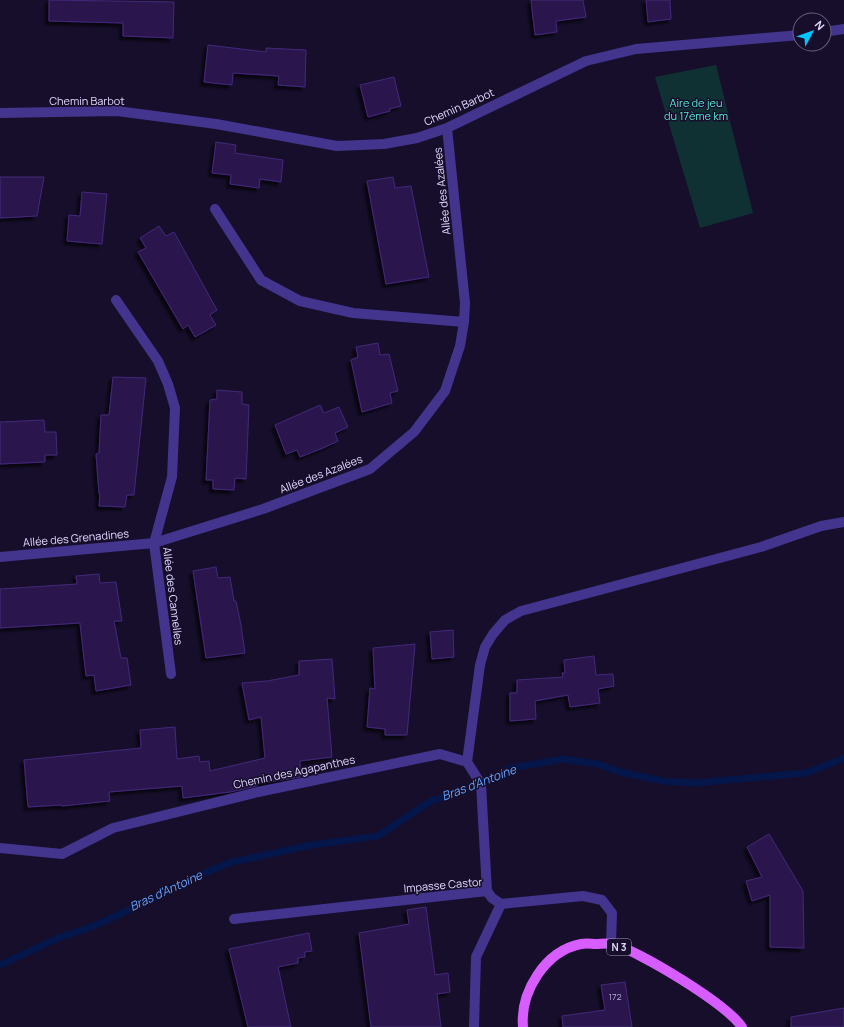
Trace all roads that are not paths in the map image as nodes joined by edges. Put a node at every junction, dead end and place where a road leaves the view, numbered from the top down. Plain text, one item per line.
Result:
1 (844, 29) edge
2 (832, 31) edge
3 (792, 36) edge
4 (0, 113) edge
5 (447, 128) junction
6 (215, 209) dead end
7 (116, 300) dead end
8 (464, 322) junction
9 (844, 522) edge
10 (154, 543) junction
11 (0, 557) edge
12 (171, 674) dead end
13 (467, 762) junction
14 (0, 848) edge
15 (487, 891) junction
16 (500, 904) junction
17 (234, 919) dead end
18 (611, 944) junction
19 (474, 1027) edge
20 (523, 1027) edge
21 (742, 1027) edge

1 - 2 street
3 - 5 street, Chemin Barbot
4 - 5 street, Chemin Barbot
5 - 8 street, Allée des Azalées
6 - 8 street
7 - 10 street, Allée des Cannelles
8 - 10 street, Allée des Azalées
9 - 13 street
10 - 11 street, Allée des Grenadines
10 - 12 street, Allée des Cannelles
13 - 14 street, Chemin des Agapanthes
13 - 15 street
15 - 16 street, Impasse Castor
15 - 17 street, Impasse Castor
16 - 18 street
16 - 19 street
18 - 20 main road, N 3
18 - 21 main road, N 3

